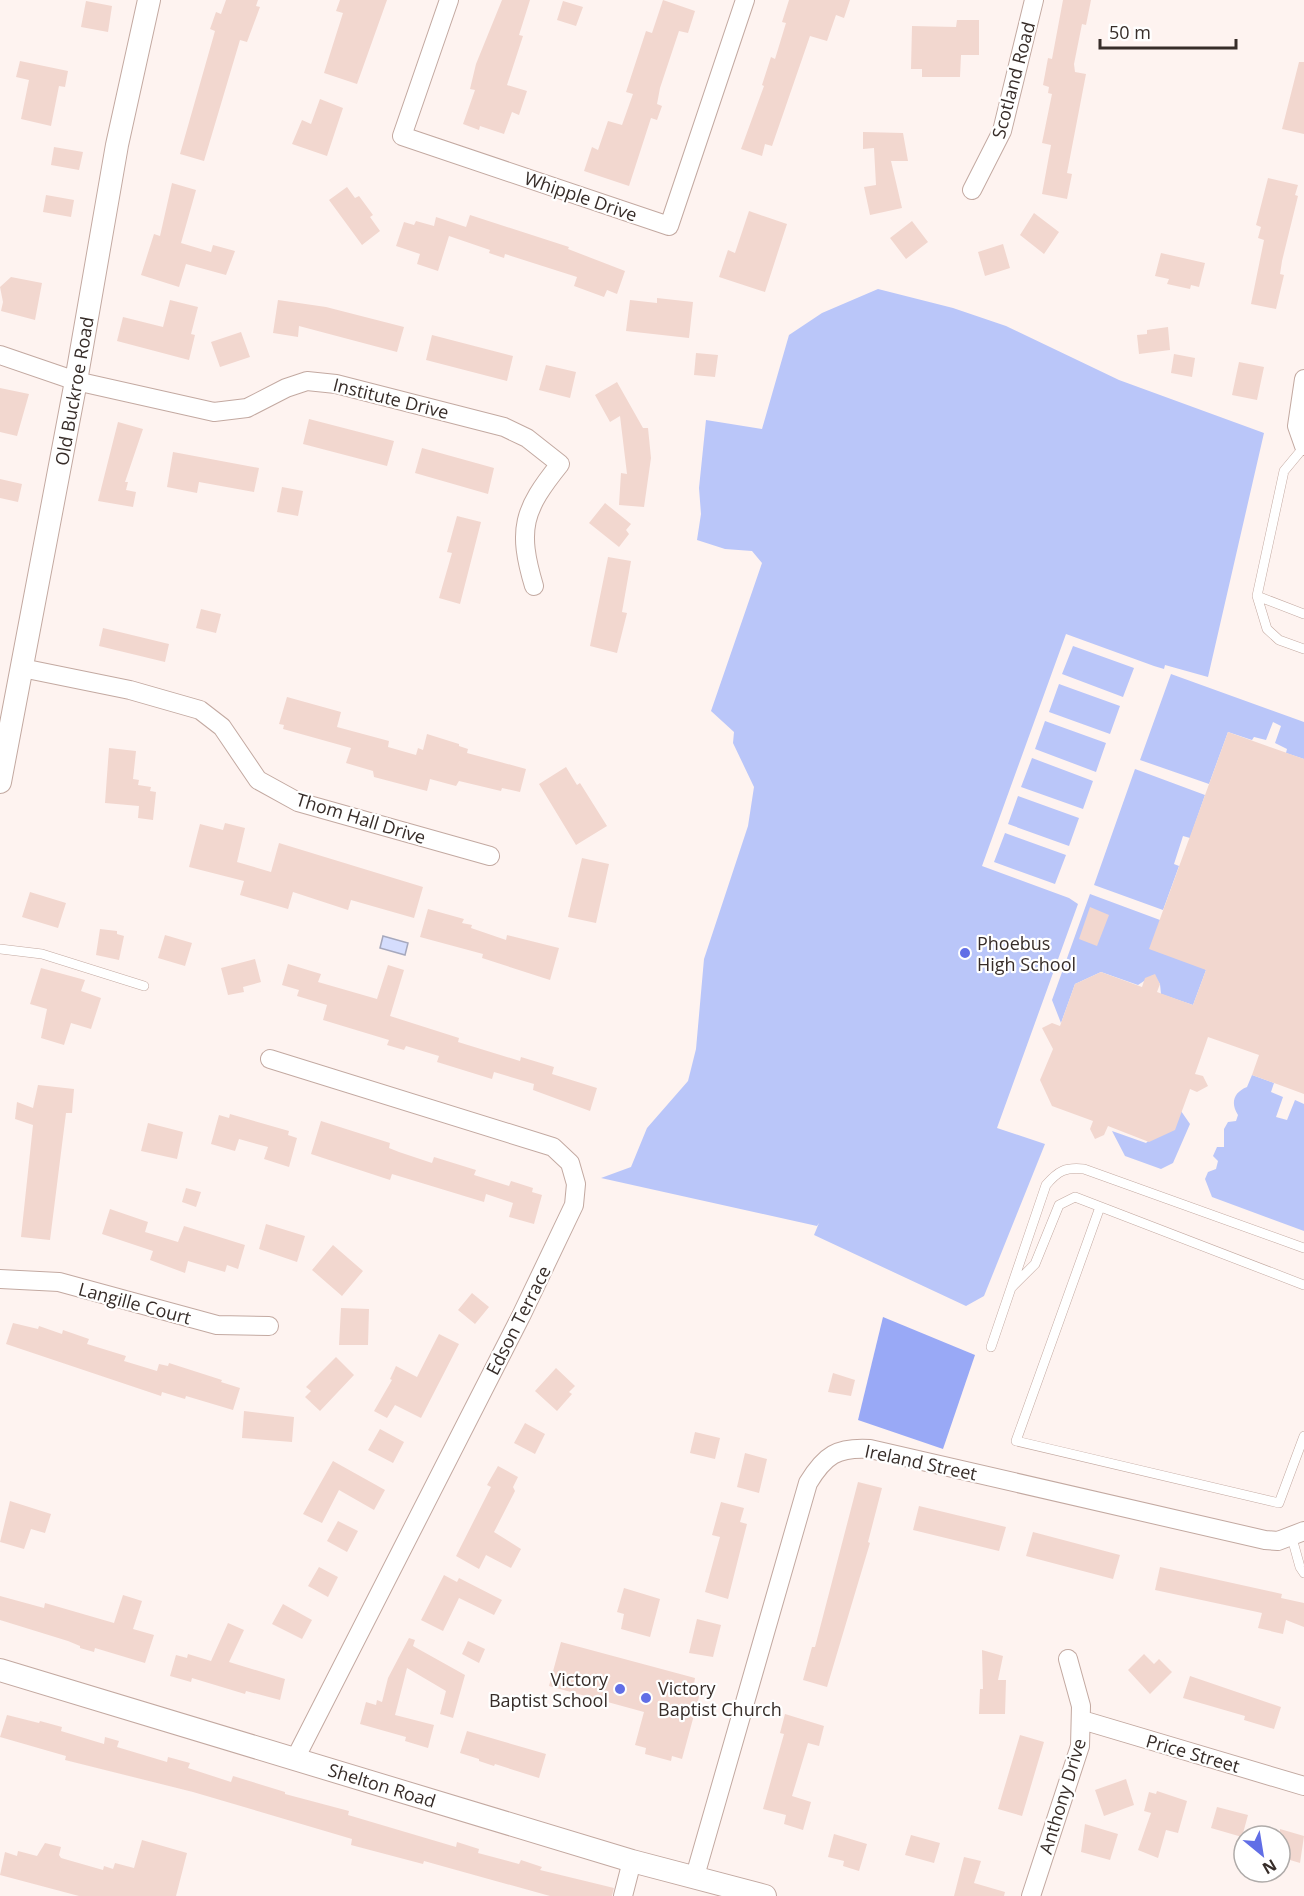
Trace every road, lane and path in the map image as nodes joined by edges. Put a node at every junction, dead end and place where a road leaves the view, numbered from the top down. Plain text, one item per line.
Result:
1 (149, 0) edge
2 (449, 0) edge
3 (746, 0) edge
4 (1034, 0) edge
5 (972, 190) dead end
6 (0, 355) edge
7 (1304, 379) edge
8 (76, 381) junction
9 (1304, 446) edge
10 (534, 586) dead end
11 (1257, 597) junction
12 (1304, 614) edge
13 (1304, 649) edge
14 (21, 668) junction
15 (0, 782) edge
16 (490, 856) dead end
17 (0, 949) edge
18 (144, 986) dead end
19 (270, 1059) dead end
20 (1100, 1207) junction
21 (1304, 1248) edge
22 (0, 1279) edge
23 (1304, 1285) edge
24 (1010, 1289) junction
25 (269, 1326) dead end
26 (991, 1347) dead end
27 (1304, 1436) edge
28 (1298, 1534) edge
29 (1304, 1573) edge
30 (1068, 1659) dead end
31 (0, 1670) edge
32 (1082, 1720) junction
33 (295, 1759) junction
34 (1304, 1786) edge
35 (633, 1861) junction
36 (695, 1876) junction
37 (622, 1896) edge
38 (765, 1896) edge
39 (1031, 1896) edge

1 - 8 street, Old Buckroe Road
2 - 3 street, Whipple Drive
4 - 5 street, Scotland Road
6 - 8 street, Institute Drive
7 - 9 street
8 - 10 street, Institute Drive
8 - 14 street, Old Buckroe Road
9 - 11 lane
11 - 12 lane
11 - 13 lane
14 - 15 street, Old Buckroe Road
14 - 16 street, Thom Hall Drive
17 - 18 lane
19 - 33 street, Edson Terrace
20 - 23 lane
20 - 24 lane
20 - 27 lane
21 - 24 lane
22 - 25 street, Langille Court
24 - 26 lane
28 - 29 lane
28 - 36 street, Ireland Street
30 - 32 street, Anthony Drive
31 - 33 street, Shelton Road
32 - 34 street, Price Street
32 - 39 street, Anthony Drive
33 - 35 street, Shelton Road
35 - 36 street, Shelton Road
35 - 37 street
36 - 38 street, Shelton Road

